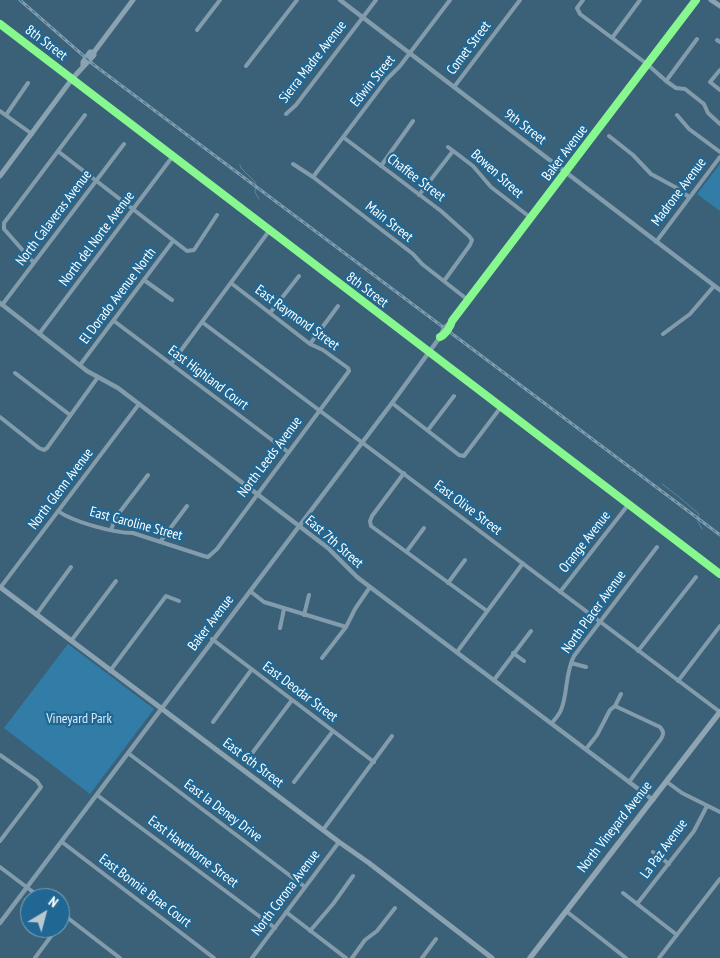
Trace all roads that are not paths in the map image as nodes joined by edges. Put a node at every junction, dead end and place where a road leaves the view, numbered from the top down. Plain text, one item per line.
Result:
1 (133, 0) edge
2 (220, 0) edge
3 (297, 0) edge
4 (340, 0) edge
5 (376, 0) edge
6 (450, 0) edge
7 (520, 0) edge
8 (583, 0) edge
9 (640, 0) edge
10 (696, 0) edge
11 (712, 0) edge
12 (720, 6) edge
13 (363, 17) junction
14 (0, 24) edge
15 (197, 30) dead end
16 (612, 38) junction
17 (697, 39) dead end
18 (410, 53) junction
19 (647, 64) junction
20 (246, 66) dead end
21 (720, 70) edge
22 (72, 79) junction
23 (666, 81) junction
24 (28, 82) dead end
25 (454, 87) junction
26 (720, 90) edge
27 (0, 111) edge
28 (286, 114) dead end
29 (6, 115) junction
30 (677, 115) dead end
31 (85, 116) dead end
32 (413, 121) dead end
33 (719, 121) edge
34 (32, 134) junction
35 (609, 136) dead end
36 (343, 137) junction
37 (124, 144) dead end
38 (448, 147) dead end
39 (453, 151) junction
40 (58, 152) junction
41 (720, 152) edge
42 (173, 156) junction
43 (720, 157) edge
44 (293, 164) dead end
45 (381, 166) junction
46 (566, 172) junction
47 (0, 176) edge
48 (313, 177) junction
49 (96, 180) junction
50 (420, 195) junction
51 (689, 197) junction
52 (134, 210) junction
53 (217, 215) dead end
54 (531, 218) junction
55 (269, 230) junction
56 (174, 241) junction
57 (656, 242) junction
58 (34, 263) junction
59 (298, 276) dead end
60 (144, 280) junction
61 (444, 281) junction
62 (231, 283) junction
63 (714, 286) junction
64 (720, 290) edge
65 (172, 300) dead end
66 (468, 300) junction
67 (1, 304) edge
68 (338, 306) dead end
69 (270, 313) junction
70 (114, 321) junction
71 (202, 322) junction
72 (39, 334) junction
73 (663, 334) dead end
74 (310, 344) junction
75 (428, 352) junction
76 (171, 364) junction
77 (80, 365) junction
78 (350, 370) joint
79 (14, 373) dead end
80 (98, 377) junction
81 (454, 396) dead end
82 (392, 403) junction
83 (139, 404) junction
84 (501, 407) junction
85 (319, 412) junction
86 (70, 415) junction
87 (0, 417) edge
88 (428, 430) junction
89 (362, 442) junction
90 (288, 452) junction
91 (404, 473) junction
92 (148, 475) dead end
93 (256, 494) junction
94 (628, 505) junction
95 (187, 506) dead end
96 (58, 511) junction
97 (299, 526) junction
98 (424, 528) dead end
99 (111, 530) junction
100 (160, 542) junction
101 (657, 547) dead end
102 (407, 551) junction
103 (208, 556) joint
104 (465, 560) dead end
105 (523, 564) junction
106 (71, 567) dead end
107 (720, 574) edge
108 (696, 577) dead end
109 (116, 581) dead end
110 (448, 583) junction
111 (370, 587) junction
112 (0, 588) edge
113 (250, 591) junction
114 (560, 592) junction
115 (309, 595) dead end
116 (180, 601) dead end
117 (284, 609) junction
118 (487, 611) junction
119 (36, 614) junction
120 (304, 615) junction
121 (600, 622) junction
122 (720, 626) edge
123 (346, 627) junction
124 (280, 628) dead end
125 (531, 631) dead end
126 (212, 640) junction
127 (71, 641) junction
128 (638, 651) junction
129 (457, 652) junction
130 (513, 653) junction
131 (322, 658) dead end
132 (524, 661) dead end
133 (570, 662) junction
134 (586, 667) dead end
135 (252, 669) junction
136 (110, 671) junction
137 (494, 680) junction
138 (678, 681) junction
139 (622, 694) dead end
140 (292, 700) junction
141 (615, 706) junction
142 (162, 708) junction
143 (720, 712) edge
144 (213, 722) dead end
145 (552, 724) junction
146 (333, 731) junction
147 (392, 736) dead end
148 (586, 749) junction
149 (254, 752) dead end
150 (128, 753) junction
151 (2, 757) edge
152 (374, 762) junction
153 (0, 764) edge
154 (294, 782) dead end
155 (629, 782) junction
156 (667, 782) junction
157 (97, 795) junction
158 (653, 800) junction
159 (707, 806) junction
160 (720, 812) edge
161 (323, 830) junction
162 (0, 842) edge
163 (62, 842) junction
164 (339, 842) junction
165 (653, 852) dead end
166 (669, 864) junction
167 (0, 868) edge
168 (354, 876) dead end
169 (720, 879) edge
170 (26, 887) junction
171 (305, 887) junction
172 (622, 893) dead end
173 (637, 904) junction
174 (394, 908) dead end
175 (566, 911) junction
176 (286, 912) junction
177 (70, 919) edge
178 (0, 923) edge
179 (275, 928) junction
180 (310, 931) junction
181 (677, 935) junction
182 (50, 938) edge
183 (436, 939) dead end
184 (35, 958) edge
185 (120, 958) edge
186 (214, 958) edge
187 (252, 958) edge
188 (346, 958) edge
189 (352, 958) edge
190 (422, 958) edge
191 (492, 958) edge
192 (530, 958) edge
193 (626, 958) edge
194 (659, 958) edge

1 - 22 main road
2 - 15 street
3 - 20 street
4 - 13 street, 9th Street
5 - 13 street, Sierra Madre Avenue
6 - 18 street, Edwin Street
7 - 25 street, Comet Street
8 - 16 street
9 - 16 street
10 - 19 street, Baker Avenue
11 - 12 main road
13 - 18 street, 9th Street
13 - 28 street, Sierra Madre Avenue
14 - 22 street, 8th Street
16 - 19 street
17 - 23 street
18 - 25 street, 9th Street
18 - 36 street, Edwin Street
19 - 23 street
19 - 46 street, Baker Avenue
21 - 26 street
22 - 34 main road
22 - 42 street, 8th Street
23 - 33 street
24 - 29 street
25 - 46 street, 9th Street
27 - 29 street
29 - 34 street
30 - 41 street
31 - 40 street
32 - 45 street
34 - 47 main road
35 - 51 street
36 - 45 street, Chaffee Street
36 - 48 street, Edwin Street
37 - 49 street, North Calaveras Avenue
38 - 39 street, Bowen Street
39 - 50 street
39 - 54 street, Bowen Street
40 - 49 street
40 - 58 street
42 - 52 street, North del Norte Avenue
42 - 55 street, 8th Street
43 - 51 street, Madrone Avenue
44 - 48 street, Main Street
45 - 50 street, Chaffee Street
46 - 54 street, Baker Avenue
46 - 57 street, 9th Street
48 - 61 street, Main Street
49 - 52 street
49 - 58 street, North Calaveras Avenue
50 - 61 street, Chaffee Street
51 - 57 street, Madrone Avenue
52 - 56 street
52 - 72 street, North del Norte Avenue
53 - 56 street
54 - 66 street, Baker Avenue
55 - 62 street
55 - 75 street, 8th Street
56 - 60 street, El Dorado Avenue North
57 - 63 street, 9th Street
58 - 67 street, North Calaveras Avenue
59 - 69 street
60 - 65 street
60 - 70 street, El Dorado Avenue North
61 - 66 street, Main Street
62 - 69 street, East Raymond Street
62 - 71 street
63 - 64 street, 9th Street
63 - 73 street
66 - 75 street, Baker Avenue
67 - 72 street, East 7th Street
68 - 74 street
69 - 74 street, East Raymond Street
70 - 76 street, East Highland Court
70 - 77 street, El Dorado Avenue North
71 - 76 street
71 - 85 street, East Olive Street
72 - 77 street, East 7th Street
74 - 78 street, East Raymond Street
75 - 82 street, Baker Avenue
75 - 84 street, 8th Street
76 - 90 street, East Highland Court
77 - 80 street, East 7th Street
78 - 85 street, North Leeds Avenue
79 - 86 street
80 - 83 street, East 7th Street
80 - 86 street
81 - 88 street
82 - 88 street
82 - 89 street, Baker Avenue
83 - 93 street, East 7th Street
83 - 96 street, North Glenn Avenue
84 - 88 street
84 - 94 street, 8th Street
85 - 89 street, East Olive Street
85 - 90 street, North Leeds Avenue
86 - 87 street
89 - 91 street, East Olive Street
89 - 97 street, Baker Avenue
90 - 93 street, North Leeds Avenue
91 - 102 street
91 - 105 street, East Olive Street
92 - 99 street
93 - 97 street, East 7th Street
93 - 103 street, North Leeds Avenue
94 - 107 street, 8th Street
94 - 114 street, Orange Avenue
95 - 100 street
96 - 99 street, East Caroline Street
96 - 112 street, North Glenn Avenue
97 - 111 street, East 7th Street
97 - 113 street, Baker Avenue
98 - 102 street
99 - 100 street, East Caroline Street
100 - 103 street, East Caroline Street
101 - 121 street, North Placer Avenue
102 - 110 street
104 - 110 street
105 - 114 street, East Olive Street
105 - 118 street
106 - 119 street
108 - 128 street
109 - 127 street
110 - 118 street
111 - 123 street
111 - 129 street, East 7th Street
112 - 119 main road, East 6th Street
113 - 117 street
113 - 126 street, Baker Avenue
114 - 121 street, East Olive Street
115 - 120 street
116 - 136 street
117 - 120 street
117 - 124 street
118 - 129 street
119 - 127 main road, East 6th Street
120 - 123 street
121 - 128 street, East Olive Street
121 - 133 street, North Placer Avenue
122 - 138 street
123 - 131 street
125 - 130 street
126 - 135 street, East Deodar Street
126 - 142 street, Baker Avenue
127 - 136 main road, East 6th Street
128 - 138 street, East Olive Street
129 - 137 street, East 7th Street
130 - 132 street
130 - 137 street
133 - 134 street
133 - 145 street, North Placer Avenue
135 - 140 street, East Deodar Street
135 - 144 street
136 - 142 main road, East 6th Street
137 - 145 street, East 7th Street
138 - 143 street, East Olive Street
139 - 141 street
140 - 146 street, East Deodar Street
140 - 149 street
141 - 148 street
141 - 155 street
142 - 150 street, Baker Avenue
142 - 161 main road, East 6th Street
143 - 156 main road, North Vineyard Avenue
145 - 148 street, East 7th Street
146 - 152 street, East Deodar Street
146 - 154 street
147 - 152 street
148 - 155 street, East 7th Street
150 - 157 street, Baker Avenue
150 - 171 street, East la Deney Drive
151 - 153 street
151 - 162 street
152 - 161 street
155 - 158 street, East 7th Street
156 - 158 main road, North Vineyard Avenue
156 - 159 street
157 - 163 street, Baker Avenue
157 - 179 street, East Hawthorne Street
158 - 175 main road, North Vineyard Avenue
159 - 160 street
159 - 166 street, La Paz Avenue
161 - 164 main road, East 6th Street
163 - 170 street, Baker Avenue
163 - 186 street, East Bonnie Brae Court
164 - 171 street, North Corona Avenue
164 - 191 main road, East 6th Street
165 - 166 street
166 - 173 street, La Paz Avenue
167 - 170 street
168 - 180 street
169 - 181 street
170 - 178 street, Baker Avenue
171 - 176 street, North Corona Avenue
172 - 173 street
173 - 181 street
174 - 189 street
175 - 192 main road, North Vineyard Avenue
175 - 193 street
176 - 179 street, North Corona Avenue
176 - 180 street
177 - 185 street
179 - 187 street, North Corona Avenue
180 - 188 street
181 - 194 street
182 - 184 street
183 - 190 street

